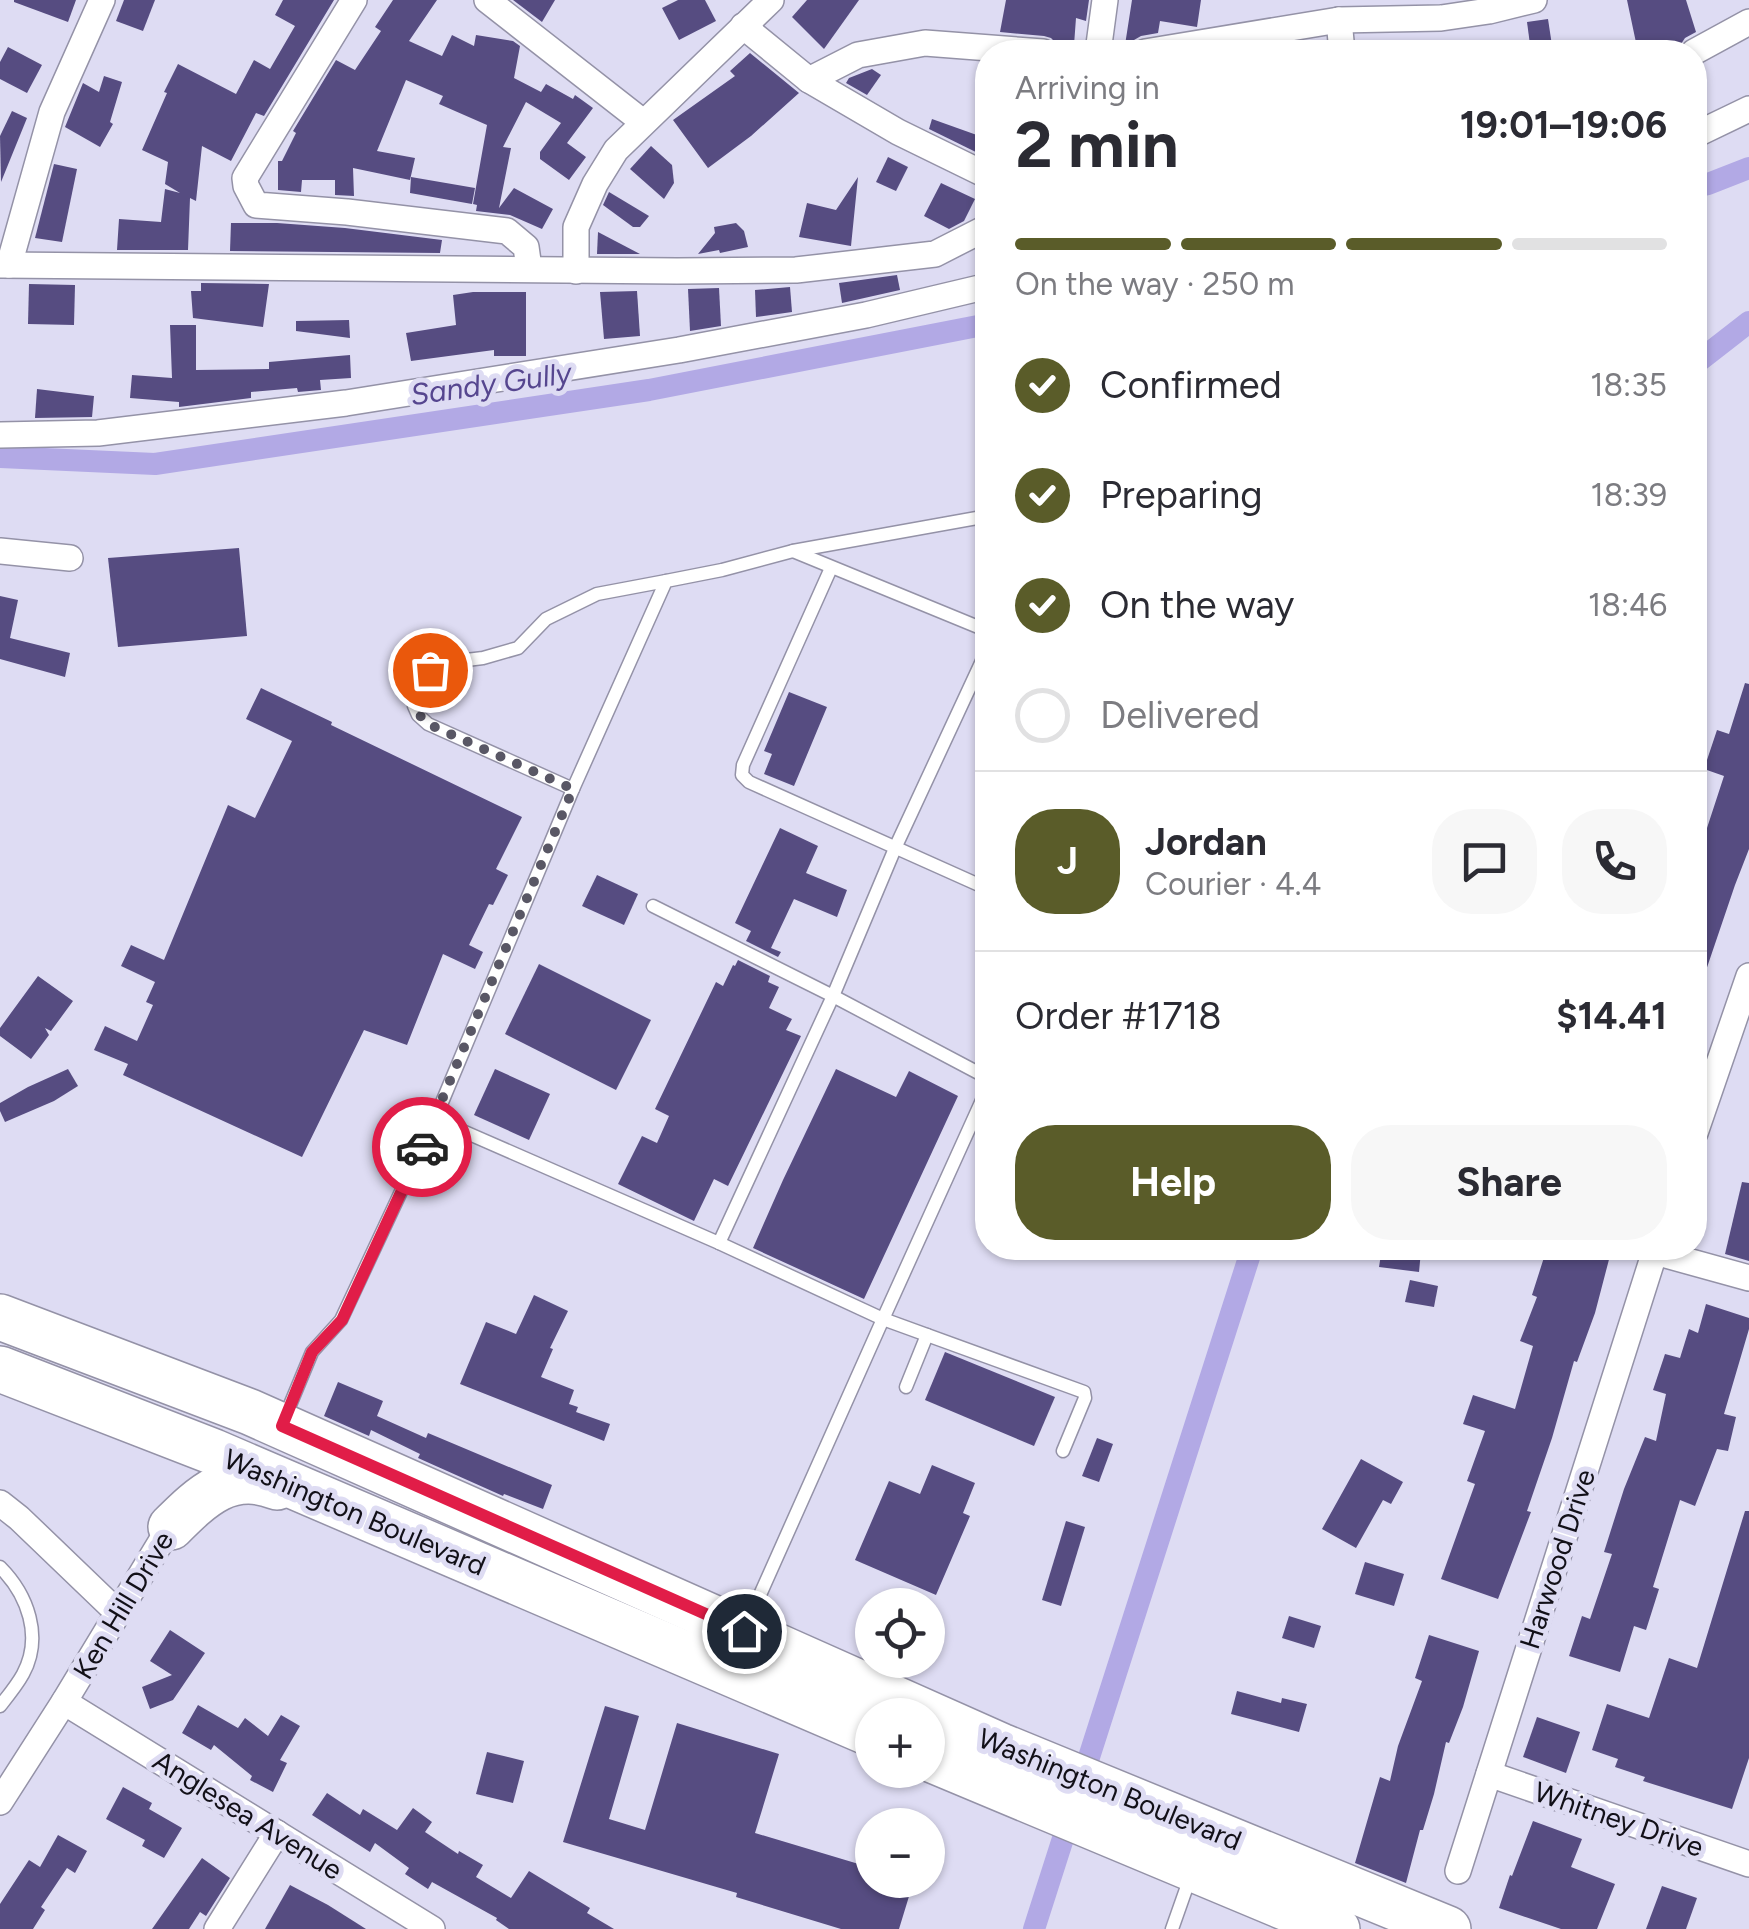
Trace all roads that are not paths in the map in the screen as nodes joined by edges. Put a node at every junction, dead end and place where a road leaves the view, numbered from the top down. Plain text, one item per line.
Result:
1 (102, 0) edge
2 (354, 0) edge
3 (487, 0) edge
4 (771, 0) edge
5 (1105, 0) edge
6 (1534, 0) edge
7 (1339, 20) junction
8 (1749, 22) edge
9 (744, 26) junction
10 (1100, 40) edge
11 (1217, 40) edge
12 (1341, 40) edge
13 (1707, 45) edge
14 (975, 47) edge
15 (809, 80) junction
16 (1749, 109) edge
17 (643, 122) junction
18 (1707, 129) edge
19 (975, 170) edge
20 (975, 234) edge
21 (5, 265) edge
22 (529, 268) junction
23 (576, 271) junction
24 (975, 289) edge
25 (0, 435) edge
26 (975, 518) edge
27 (793, 551) junction
28 (0, 552) edge
29 (70, 558) dead end
30 (831, 568) junction
31 (666, 581) junction
32 (975, 627) edge
33 (975, 676) edge
34 (573, 789) junction
35 (896, 846) junction
36 (975, 882) edge
37 (653, 906) dead end
38 (1747, 986) edge
39 (833, 996) junction
40 (975, 1071) edge
41 (1707, 1099) edge
42 (435, 1120) junction
43 (975, 1129) edge
44 (719, 1243) junction
45 (1652, 1260) edge
46 (1689, 1260) edge
47 (1749, 1278) edge
48 (0, 1316) edge
49 (883, 1319) junction
50 (927, 1335) junction
51 (0, 1369) edge
52 (906, 1387) dead end
53 (94, 1404) junction
54 (242, 1431) junction
55 (1063, 1451) dead end
56 (0, 1504) edge
57 (337, 1504) junction
58 (171, 1526) junction
59 (0, 1567) edge
60 (118, 1613) junction
61 (744, 1631) junction
62 (64, 1702) junction
63 (0, 1706) edge
64 (855, 1727) edge
65 (945, 1760) edge
66 (995, 1765) junction
67 (1489, 1774) junction
68 (0, 1802) edge
69 (1129, 1820) junction
70 (277, 1833) junction
71 (1748, 1860) edge
72 (1193, 1870) junction
73 (1458, 1871) dead end
74 (217, 1929) edge
75 (432, 1929) edge
76 (1172, 1929) edge
77 (1336, 1929) edge
78 (1448, 1929) edge

1 - 21 street
2 - 22 street
3 - 17 street
4 - 9 street
5 - 10 street
6 - 7 street
7 - 11 street
7 - 12 street
8 - 13 street
9 - 15 street
9 - 17 street
14 - 15 street
15 - 19 street
16 - 18 street
17 - 23 street
20 - 23 street
21 - 22 street
22 - 23 street
24 - 25 street
26 - 27 lane
27 - 30 lane
27 - 31 lane
28 - 29 street
30 - 32 lane
30 - 35 lane
31 - 34 lane
31 - 34 lane
33 - 35 lane
34 - 42 lane
35 - 36 lane
35 - 39 lane
37 - 39 lane
38 - 41 street
39 - 40 lane
39 - 44 lane
42 - 44 lane
42 - 54 lane
43 - 49 lane
44 - 49 lane
45 - 67 street, Harwood Drive
46 - 47 street
48 - 54 highway, Washington Boulevard
49 - 50 lane
49 - 61 lane
50 - 52 lane
50 - 55 lane
51 - 53 highway, Washington Boulevard
53 - 54 highway, Washington Boulevard
53 - 58 highway
54 - 57 highway, Washington Boulevard
54 - 58 street, Ken Hill Drive
54 - 61 highway, Washington Boulevard
56 - 60 street
57 - 58 highway
57 - 64 highway, Washington Boulevard
58 - 60 street, Ken Hill Drive
59 - 63 lane
60 - 62 street, Ken Hill Drive
61 - 66 highway, Washington Boulevard
62 - 68 street, Ken Hill Drive
62 - 70 street, Anglesea Avenue
65 - 66 highway, Washington Boulevard
66 - 69 highway, Washington Boulevard
67 - 71 street, Whitney Drive
67 - 73 street, Harwood Drive
69 - 72 highway, Washington Boulevard
69 - 78 highway, Washington Boulevard
70 - 74 street
70 - 75 street, Anglesea Avenue
72 - 76 lane
72 - 77 highway, Washington Boulevard

